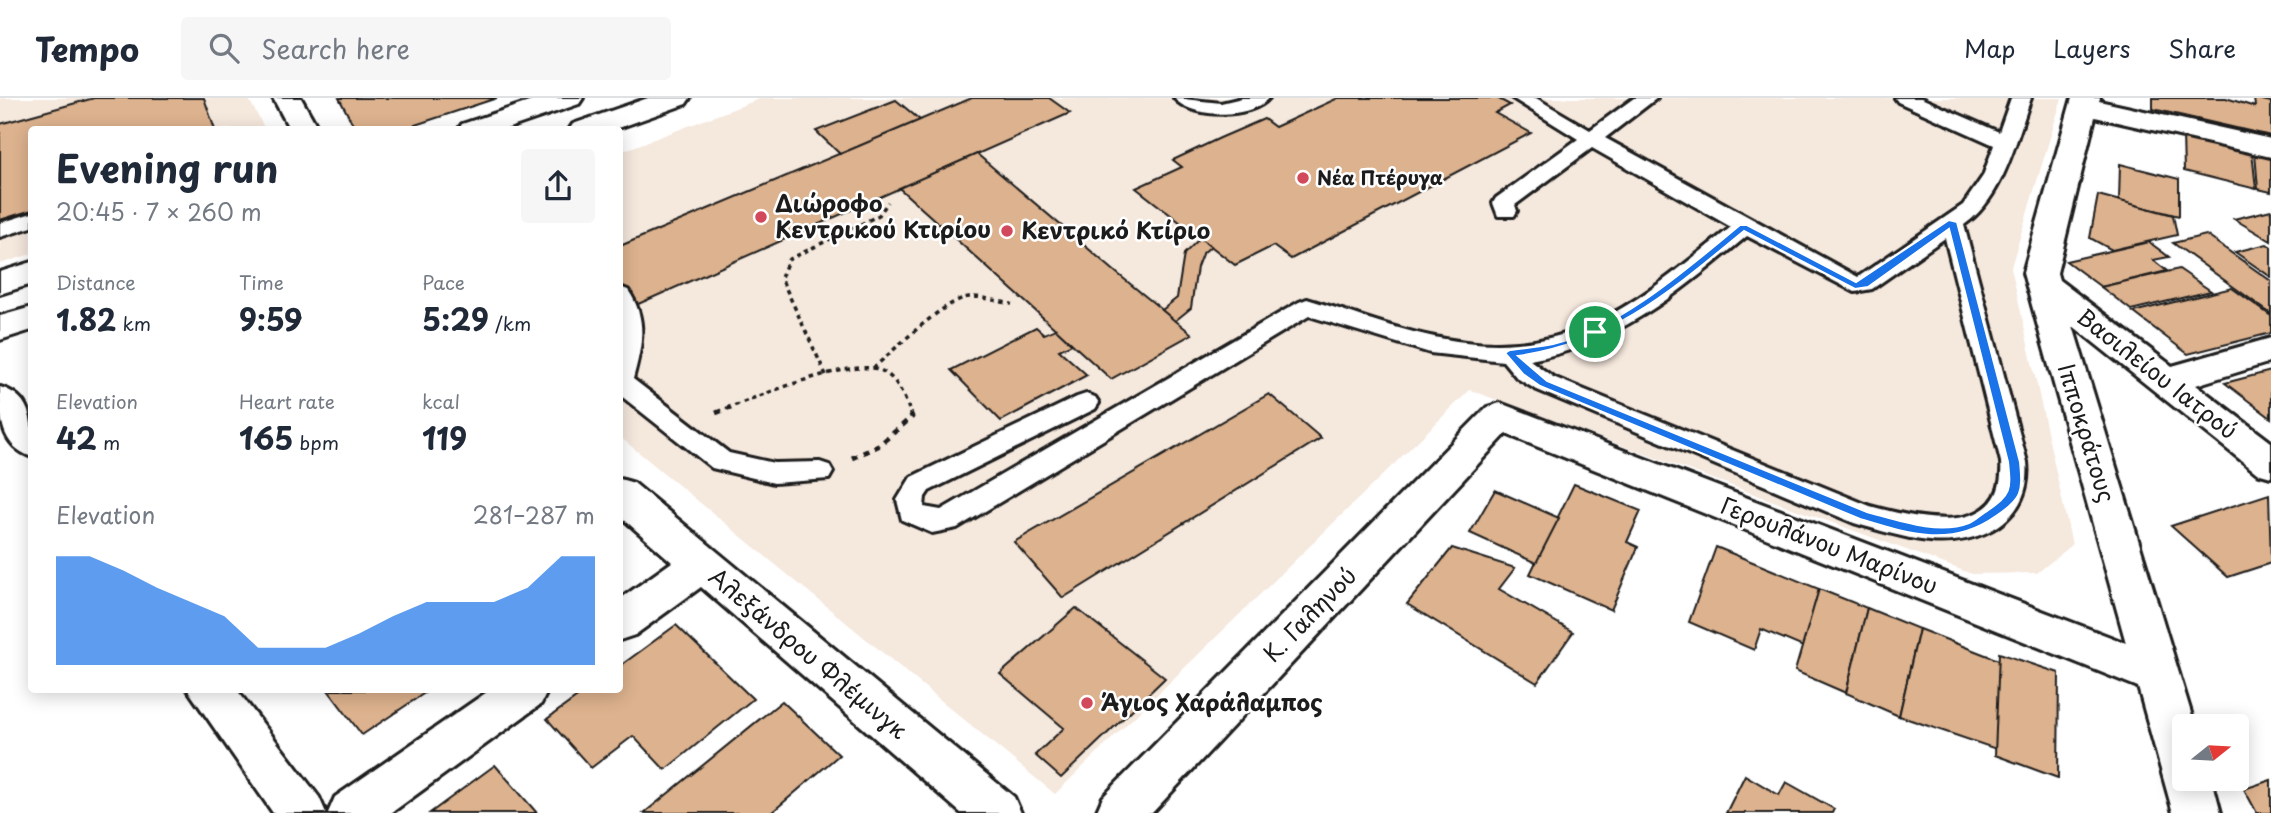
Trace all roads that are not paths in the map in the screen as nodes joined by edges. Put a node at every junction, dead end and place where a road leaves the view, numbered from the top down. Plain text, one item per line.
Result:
1 (287, 98) edge
2 (569, 98) edge
3 (677, 98) edge
4 (1184, 98) edge
5 (1259, 98) edge
6 (1522, 98) edge
7 (1647, 98) edge
8 (1905, 98) edge
9 (2021, 98) edge
10 (2085, 102) edge
11 (302, 126) edge
12 (484, 126) edge
13 (595, 126) edge
14 (1591, 139) junction
15 (2005, 142) junction
16 (2271, 148) edge
17 (1506, 211) dead end
18 (28, 221) edge
19 (1952, 222) junction
20 (1744, 227) junction
21 (0, 230) edge
22 (28, 274) edge
23 (0, 283) edge
24 (2042, 284) junction
25 (623, 298) edge
26 (28, 319) edge
27 (0, 328) edge
28 (2271, 350) edge
29 (1510, 353) junction
30 (623, 372) edge
31 (2165, 381) junction
32 (623, 384) edge
33 (0, 400) edge
34 (1086, 403) dead end
35 (1500, 417) joint
36 (28, 438) edge
37 (2271, 463) edge
38 (820, 472) road end
39 (623, 497) edge
40 (701, 564) junction
41 (623, 620) edge
42 (2158, 675) junction
43 (214, 693) edge
44 (521, 693) edge
45 (2172, 724) edge
46 (2191, 791) edge
47 (302, 813) edge
48 (352, 813) edge
49 (997, 813) edge
50 (1120, 813) edge
51 (2197, 813) edge

1 - 11 street
2 - 12 street
3 - 13 street
4 - 5 lane
6 - 14 lane
7 - 14 lane
8 - 15 lane
9 - 15 lane
10 - 16 street
10 - 24 street, Ιπποκράτους
14 - 17 lane
14 - 20 lane
15 - 19 lane
18 - 21 lane
19 - 20 lane
19 - 29 lane
20 - 29 lane
22 - 23 street
24 - 31 street, Βασιλείου Ιατρού
24 - 42 street, Ιπποκράτους
25 - 30 lane
26 - 27 street
28 - 31 street
29 - 34 lane
31 - 37 street, Βασιλείου Ιατρού
32 - 38 lane
33 - 36 street
35 - 42 street, Γερουλάνου Μαρίνου
35 - 50 street, Κ. Γαληνού
39 - 40 street, Αλεξάνδρου Φλέμινγκ
40 - 41 street
40 - 49 street, Αλεξάνδρου Φλέμινγκ
42 - 45 street, Ιπποκράτους
43 - 47 street
44 - 48 street
46 - 51 street

